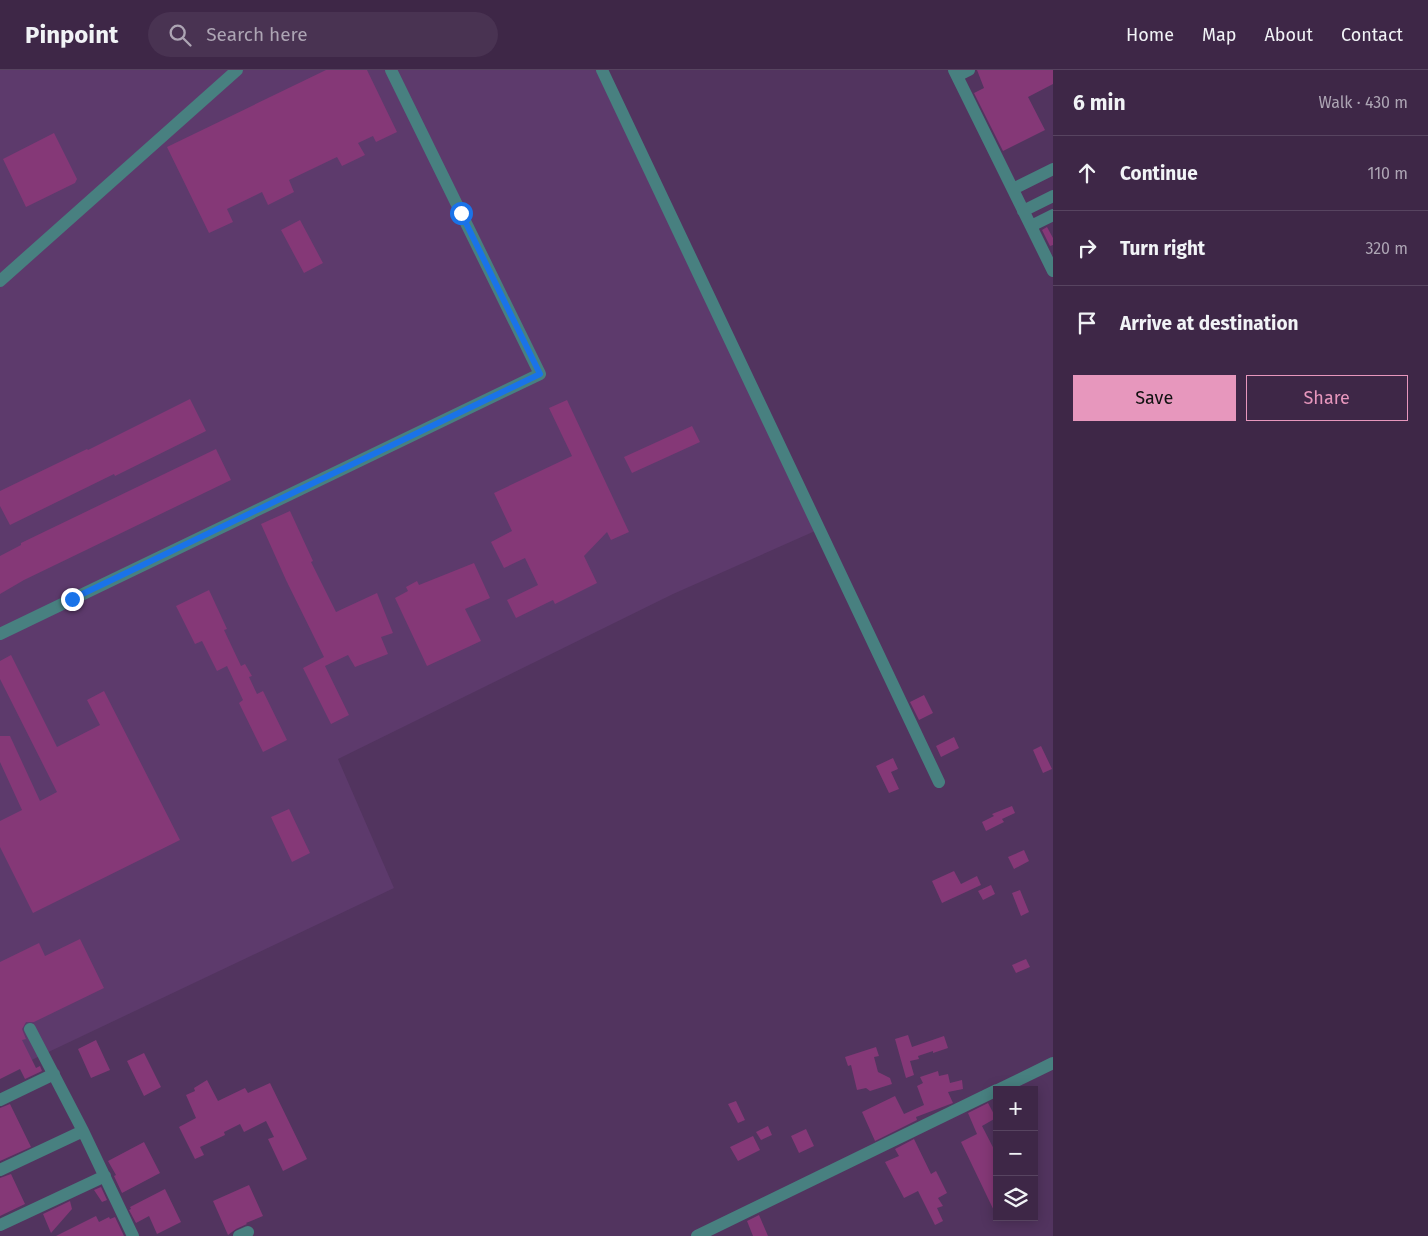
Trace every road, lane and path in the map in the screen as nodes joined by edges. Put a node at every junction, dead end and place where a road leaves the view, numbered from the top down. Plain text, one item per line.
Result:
1 (237, 70) edge
2 (391, 70) edge
3 (602, 70) edge
4 (970, 70) edge
5 (956, 73) edge
6 (1053, 169) edge
7 (1012, 189) junction
8 (1053, 196) edge
9 (1023, 211) junction
10 (1053, 215) edge
11 (1031, 226) junction
12 (1053, 271) edge
13 (0, 281) edge
14 (0, 634) edge
15 (939, 782) dead end
16 (30, 1029) dead end
17 (1053, 1063) edge
18 (54, 1074) junction
19 (1005, 1086) edge
20 (993, 1092) edge
21 (0, 1100) edge
22 (83, 1131) junction
23 (0, 1170) edge
24 (105, 1176) junction
25 (0, 1225) edge
26 (133, 1236) edge
27 (697, 1236) edge

1 - 13 street
2 - 14 street
3 - 15 street
4 - 5 street
5 - 7 street
6 - 7 street
7 - 9 street
8 - 9 street
9 - 11 street
10 - 11 street
11 - 12 street
16 - 18 street
17 - 19 street
18 - 21 street
18 - 22 street
20 - 27 street
22 - 23 street
22 - 24 street
24 - 25 street
24 - 26 street

